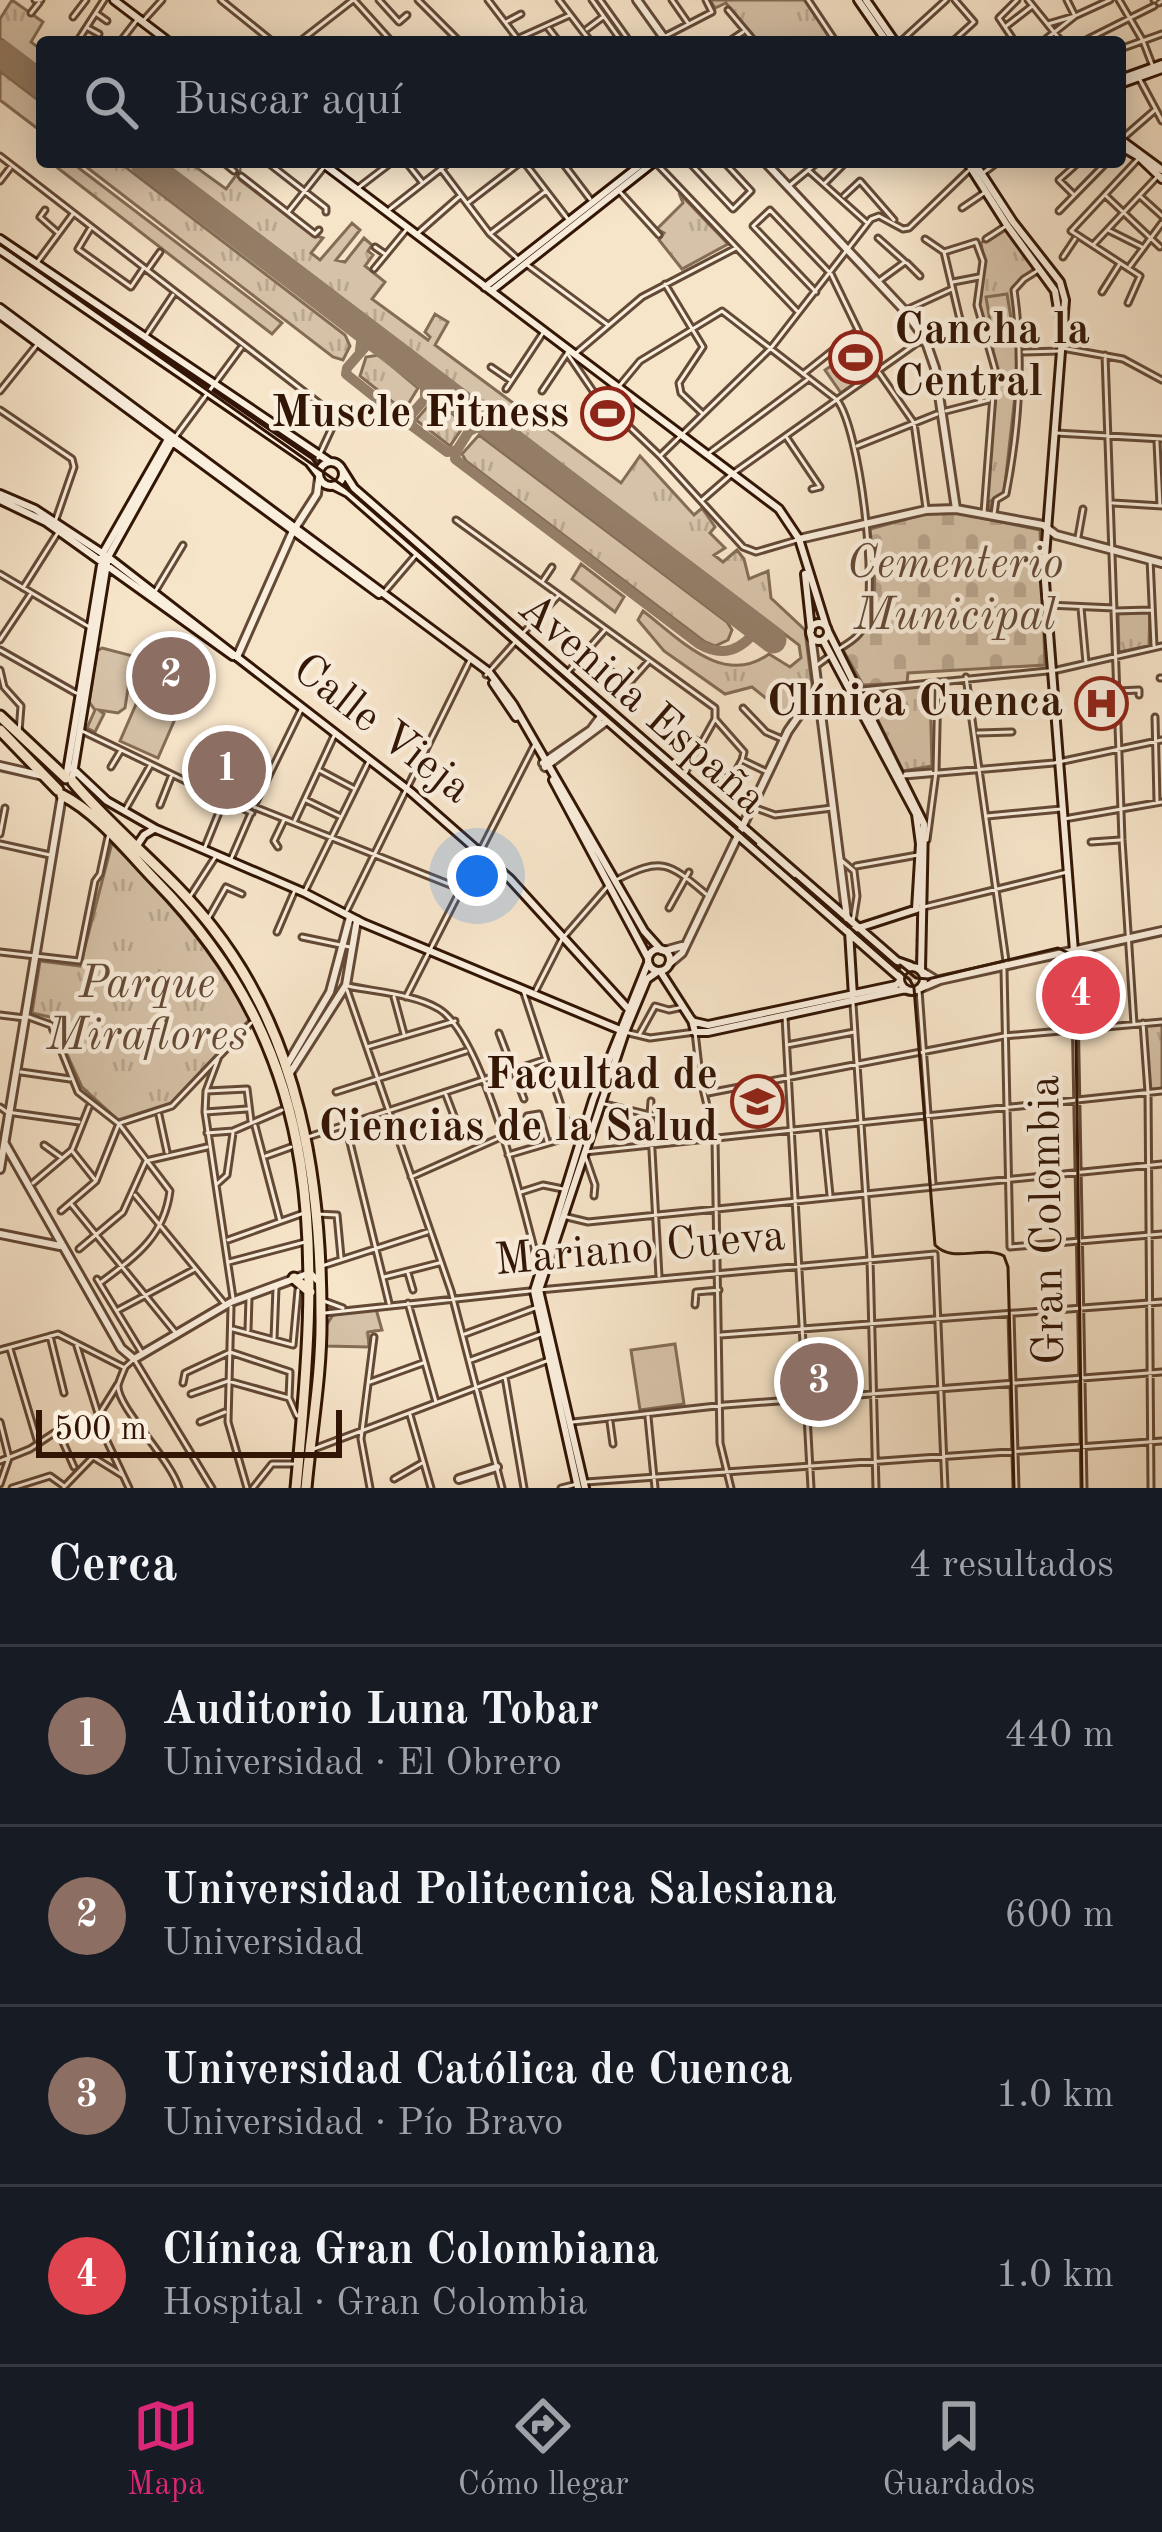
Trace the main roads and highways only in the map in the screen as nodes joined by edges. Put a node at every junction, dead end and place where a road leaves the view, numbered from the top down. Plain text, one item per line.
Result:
1 (114, 0) edge
2 (637, 0) edge
3 (862, 0) edge
4 (161, 36) edge
5 (662, 36) edge
6 (886, 36) edge
7 (1159, 67) edge
8 (1126, 79) edge
9 (1126, 147) edge
10 (328, 168) edge
11 (637, 168) edge
12 (645, 168) edge
13 (772, 168) edge
14 (974, 168) edge
15 (975, 168) edge
16 (1161, 174) edge
17 (616, 187) junction
18 (1010, 224) junction
19 (0, 239) edge
20 (0, 250) edge
21 (488, 289) junction
22 (3, 317) edge
23 (171, 441) junction
24 (330, 462) junction
25 (342, 469) junction
26 (319, 476) junction
27 (333, 487) junction
28 (317, 494) junction
29 (0, 497) edge
30 (956, 509) junction
31 (1047, 528) junction
32 (293, 530) junction
33 (799, 539) junction
34 (802, 551) junction
35 (105, 559) junction
36 (1162, 563) edge
37 (827, 628) junction
38 (811, 633) junction
39 (519, 637) junction
40 (821, 640) junction
41 (814, 650) junction
42 (836, 652) junction
43 (237, 657) junction
44 (818, 688) junction
45 (0, 716) edge
46 (605, 718) junction
47 (0, 730) edge
48 (26, 757) junction
49 (546, 764) junction
50 (0, 766) edge
51 (15, 769) junction
52 (49, 771) junction
53 (70, 774) junction
54 (901, 777) junction
55 (60, 793) junction
56 (156, 829) junction
57 (742, 829) junction
58 (136, 847) junction
59 (793, 875) tunnel mouth
60 (613, 882) junction
61 (920, 908) junction
62 (351, 917) junction
63 (852, 926) junction
64 (1162, 931) edge
65 (685, 944) junction
66 (347, 947) junction
67 (662, 950) junction
68 (1074, 951) junction
69 (648, 960) junction
70 (911, 966) junction
71 (664, 968) junction
72 (922, 971) junction
73 (900, 979) junction
74 (940, 980) junction
75 (920, 988) junction
76 (906, 989) junction
77 (853, 997) junction
78 (333, 1001) junction
79 (350, 1003) road end
80 (630, 1011) junction
81 (762, 1017) junction
82 (692, 1020) junction
83 (622, 1031) junction
84 (281, 1049) junction
85 (296, 1052) junction
86 (284, 1071) junction
87 (596, 1101) junction
88 (575, 1140) junction
89 (302, 1141) junction
90 (4, 1144) junction
91 (1, 1155) edge
92 (0, 1169) edge
93 (310, 1213) junction
94 (0, 1234) edge
95 (60, 1246) junction
96 (543, 1265) junction
97 (314, 1270) junction
98 (294, 1278) junction
99 (312, 1290) junction
100 (316, 1314) junction
101 (496, 1467) road end
102 (459, 1479) dead end
103 (581, 1485) edge
104 (296, 1488) edge
105 (306, 1488) edge

1 - 4 main road
2 - 5 main road
3 - 6 main road
7 - 8 main road
9 - 16 main road
10 - 21 main road
11 - 17 main road
12 - 17 main road
13 - 30 main road
14 - 18 main road
15 - 18 main road
17 - 21 main road
18 - 31 main road
19 - 24 main road
20 - 26 main road
21 - 33 main road
22 - 23 main road
22 - 23 main road
23 - 32 main road
23 - 35 main road
24 - 25 main road
24 - 26 main road
25 - 27 main road
25 - 39 main road, Avenida España
26 - 27 main road
26 - 28 main road
27 - 28 main road
27 - 39 main road, Avenida España
28 - 32 main road
29 - 35 main road, Calle Vieja
29 - 35 main road, Calle Vieja
30 - 31 main road
30 - 33 main road
31 - 36 main road
31 - 68 main road
32 - 43 main road
32 - 49 main road
33 - 34 main road
34 - 37 main road
34 - 38 main road
35 - 43 main road, Calle Vieja
35 - 53 main road
37 - 38 main road
37 - 40 main road
37 - 42 main road
38 - 40 main road
38 - 41 main road
39 - 46 main road, Avenida España
39 - 57 main road, Avenida España
40 - 41 main road
40 - 42 main road
41 - 44 main road
42 - 54 main road
42 - 54 main road
43 - 80 main road, Calle Vieja
44 - 57 main road
44 - 63 main road
45 - 52 main road
46 - 49 main road
46 - 57 main road, Avenida España
47 - 48 main road
48 - 51 main road
48 - 52 main road
49 - 60 main road
50 - 51 main road
51 - 52 main road
52 - 53 main road
52 - 55 main road
53 - 55 main road
53 - 56 main road
53 - 58 main road
54 - 61 main road
55 - 86 main road
55 - 90 main road
56 - 58 main road
56 - 62 main road
57 - 59 main road, Avenida España
57 - 63 main road, Avenida España
57 - 65 main road
58 - 84 main road
60 - 67 main road
60 - 69 main road
61 - 63 main road
61 - 72 main road
62 - 66 main road
62 - 83 main road
63 - 70 main road, Avenida España
63 - 73 main road, Avenida España
63 - 77 main road
64 - 68 main road
65 - 67 main road
65 - 71 main road
66 - 78 main road
66 - 85 main road
67 - 69 main road
67 - 71 main road
68 - 74 main road
69 - 71 main road
69 - 80 main road
70 - 72 main road, Avenida España
70 - 73 main road
71 - 80 main road
71 - 82 main road
72 - 74 main road, Avenida España
72 - 75 main road
73 - 76 main road, Avenida España
73 - 77 main road
74 - 75 main road
75 - 76 main road
76 - 77 main road
77 - 81 main road
78 - 79 main road
78 - 86 main road
80 - 83 main road
81 - 82 main road
81 - 82 main road
83 - 87 main road
84 - 85 main road
84 - 86 main road
85 - 86 main road
86 - 89 main road
86 - 89 main road
87 - 88 main road
87 - 88 main road
88 - 96 main road
88 - 96 main road
89 - 93 main road
90 - 91 main road
90 - 95 main road
91 - 92 main road
93 - 97 main road
93 - 97 main road
94 - 95 main road
95 - 98 main road
96 - 103 main road
97 - 98 main road
97 - 99 main road
98 - 99 main road
99 - 100 main road
100 - 104 main road
100 - 105 main road
101 - 102 main road

